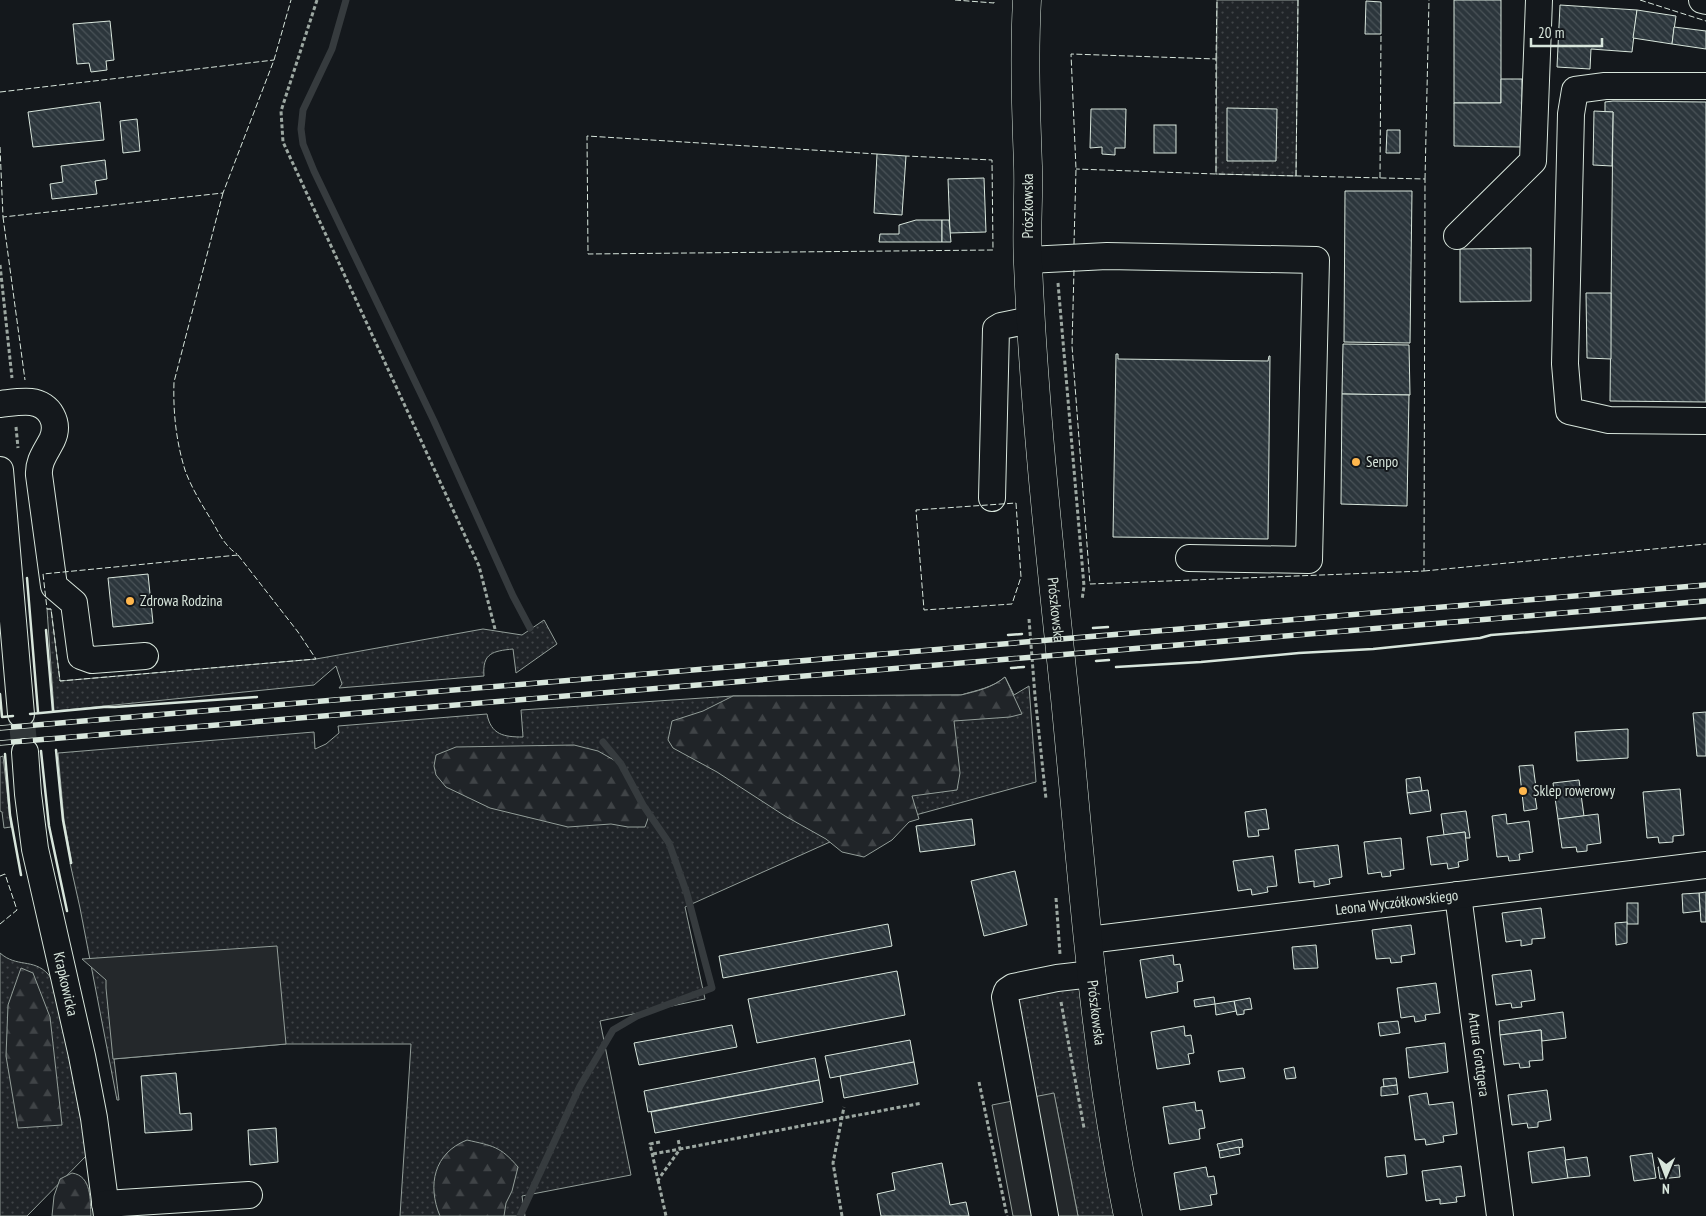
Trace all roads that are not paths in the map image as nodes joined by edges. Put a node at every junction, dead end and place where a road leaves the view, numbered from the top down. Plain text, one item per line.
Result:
1 (1027, 0) edge
2 (1539, 0) edge
3 (1702, 0) edge
4 (1706, 1) edge
5 (1706, 86) edge
6 (1457, 236) dead end
7 (1028, 260) junction
8 (1031, 320) junction
9 (0, 404) edge
10 (1706, 421) edge
11 (0, 470) edge
12 (992, 498) dead end
13 (1188, 558) dead end
14 (145, 656) dead end
15 (21, 714) tunnel mouth
16 (24, 752) tunnel mouth
17 (1706, 865) edge
18 (1458, 895) junction
19 (1088, 940) junction
20 (1092, 974) junction
21 (249, 1195) dead end
22 (106, 1210) edge
23 (1045, 1216) edge
24 (1128, 1216) edge
25 (1500, 1216) edge

1 - 7 main road, Prószkowska
2 - 6 street
3 - 4 street
5 - 10 street
7 - 8 main road, Prószkowska
7 - 13 street
8 - 12 street
8 - 19 main road, Prószkowska
9 - 14 street
11 - 15 street
16 - 22 street, Krapkowicka
17 - 18 street, Leona Wyczółkowskiego
18 - 19 street, Leona Wyczółkowskiego
18 - 25 street, Artura Grottgera
19 - 20 main road, Prószkowska
20 - 23 street
20 - 24 main road, Prószkowska
21 - 22 street

